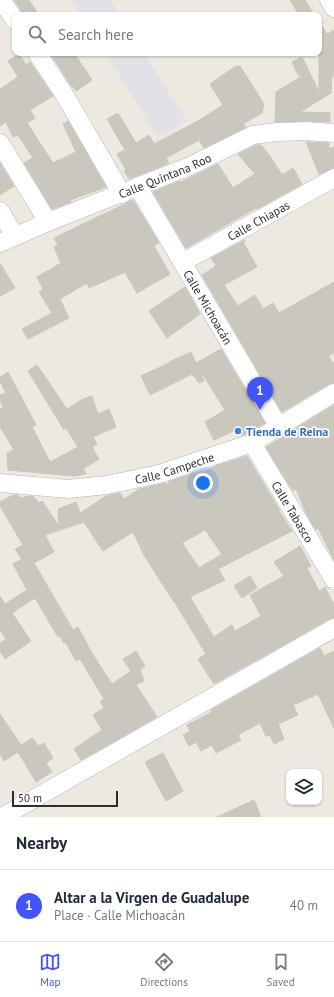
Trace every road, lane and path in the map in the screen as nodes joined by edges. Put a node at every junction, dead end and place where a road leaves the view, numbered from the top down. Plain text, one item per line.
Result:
1 (1, 0) edge
2 (329, 0) edge
3 (334, 8) edge
4 (12, 16) edge
5 (39, 56) edge
6 (334, 133) edge
7 (0, 143) edge
8 (334, 178) edge
9 (138, 187) junction
10 (122, 194) junction
11 (0, 211) edge
12 (48, 222) junction
13 (7, 239) edge
14 (183, 262) junction
15 (334, 393) edge
16 (279, 427) junction
17 (252, 443) junction
18 (0, 483) edge
19 (334, 580) edge
20 (334, 628) edge
21 (2, 817) edge

1 - 4 street
2 - 3 street
5 - 10 street
6 - 9 street, Calle Quintana Roo
7 - 12 street
8 - 14 street, Calle Chiapas
9 - 10 street, Calle Quintana Roo
9 - 14 street, Calle Michoacán
10 - 12 street, Calle Quintana Roo
11 - 13 street
12 - 13 street, Calle Quintana Roo
14 - 16 street, Calle Michoacán
15 - 16 street, Calle Campeche
16 - 17 street, Calle Campeche
17 - 18 street, Calle Campeche
17 - 19 street, Calle Tabasco
20 - 21 street

